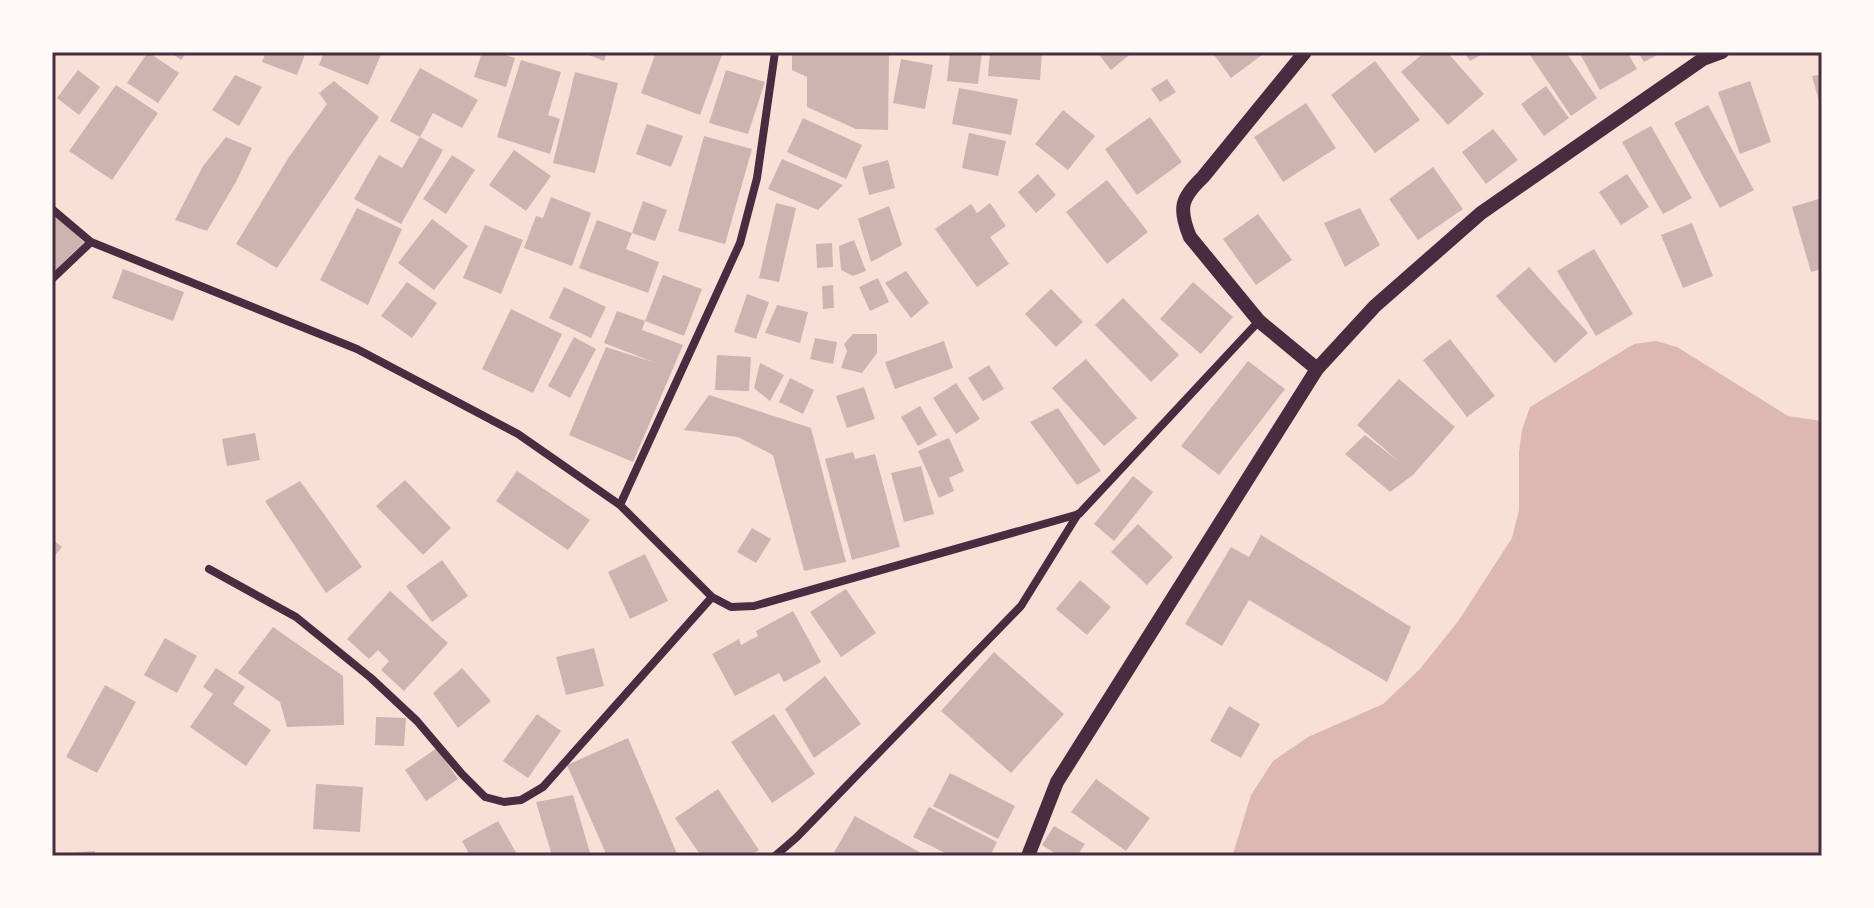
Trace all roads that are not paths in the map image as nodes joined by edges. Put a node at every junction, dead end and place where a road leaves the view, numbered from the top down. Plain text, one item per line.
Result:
1 (775, 52) edge
2 (1305, 52) edge
3 (1722, 52) edge
4 (52, 209) edge
5 (91, 242) junction
6 (52, 279) edge
7 (1259, 321) junction
8 (1317, 369) junction
9 (620, 505) junction
10 (1079, 514) junction
11 (209, 569) dead end
12 (712, 597) junction
13 (775, 856) edge
14 (1028, 856) edge

1 - 9 street
2 - 7 street
3 - 8 street
4 - 5 street
5 - 6 street
5 - 9 street
7 - 8 street
7 - 10 street
8 - 14 street
9 - 12 street
10 - 12 street
10 - 13 street
11 - 12 street

